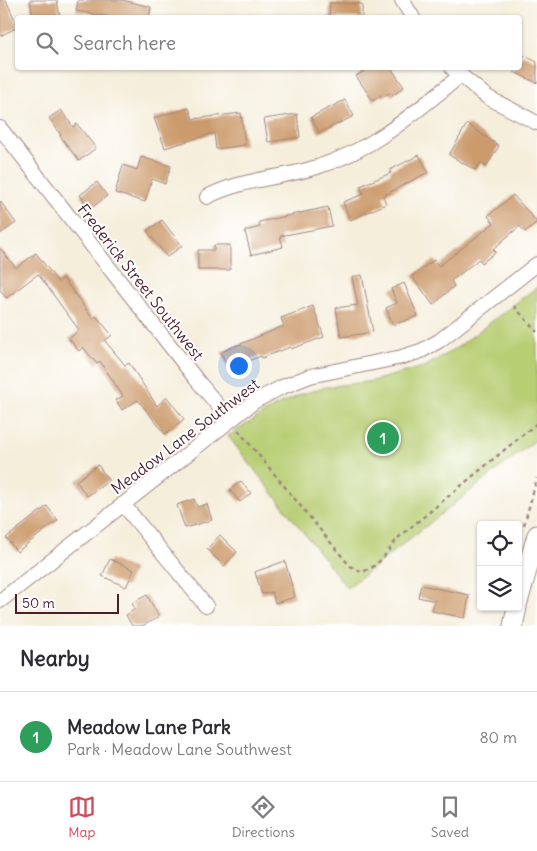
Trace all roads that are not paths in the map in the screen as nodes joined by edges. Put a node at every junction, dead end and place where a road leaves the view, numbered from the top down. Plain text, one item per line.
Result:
1 (402, 0) edge
2 (411, 15) edge
3 (456, 72) edge
4 (537, 122) edge
5 (0, 128) edge
6 (207, 197) dead end
7 (537, 264) edge
8 (230, 420) junction
9 (123, 504) junction
10 (530, 532) edge
11 (522, 579) edge
12 (0, 601) edge
13 (206, 606) dead end
14 (516, 611) edge
15 (513, 626) edge

1 - 2 street
3 - 4 street
3 - 6 street
5 - 8 street, Frederick Street Southwest
7 - 8 street, Meadow Lane Southwest
8 - 9 street, Meadow Lane Southwest
9 - 12 street, Meadow Lane Southwest
9 - 13 street
10 - 11 street
14 - 15 street

